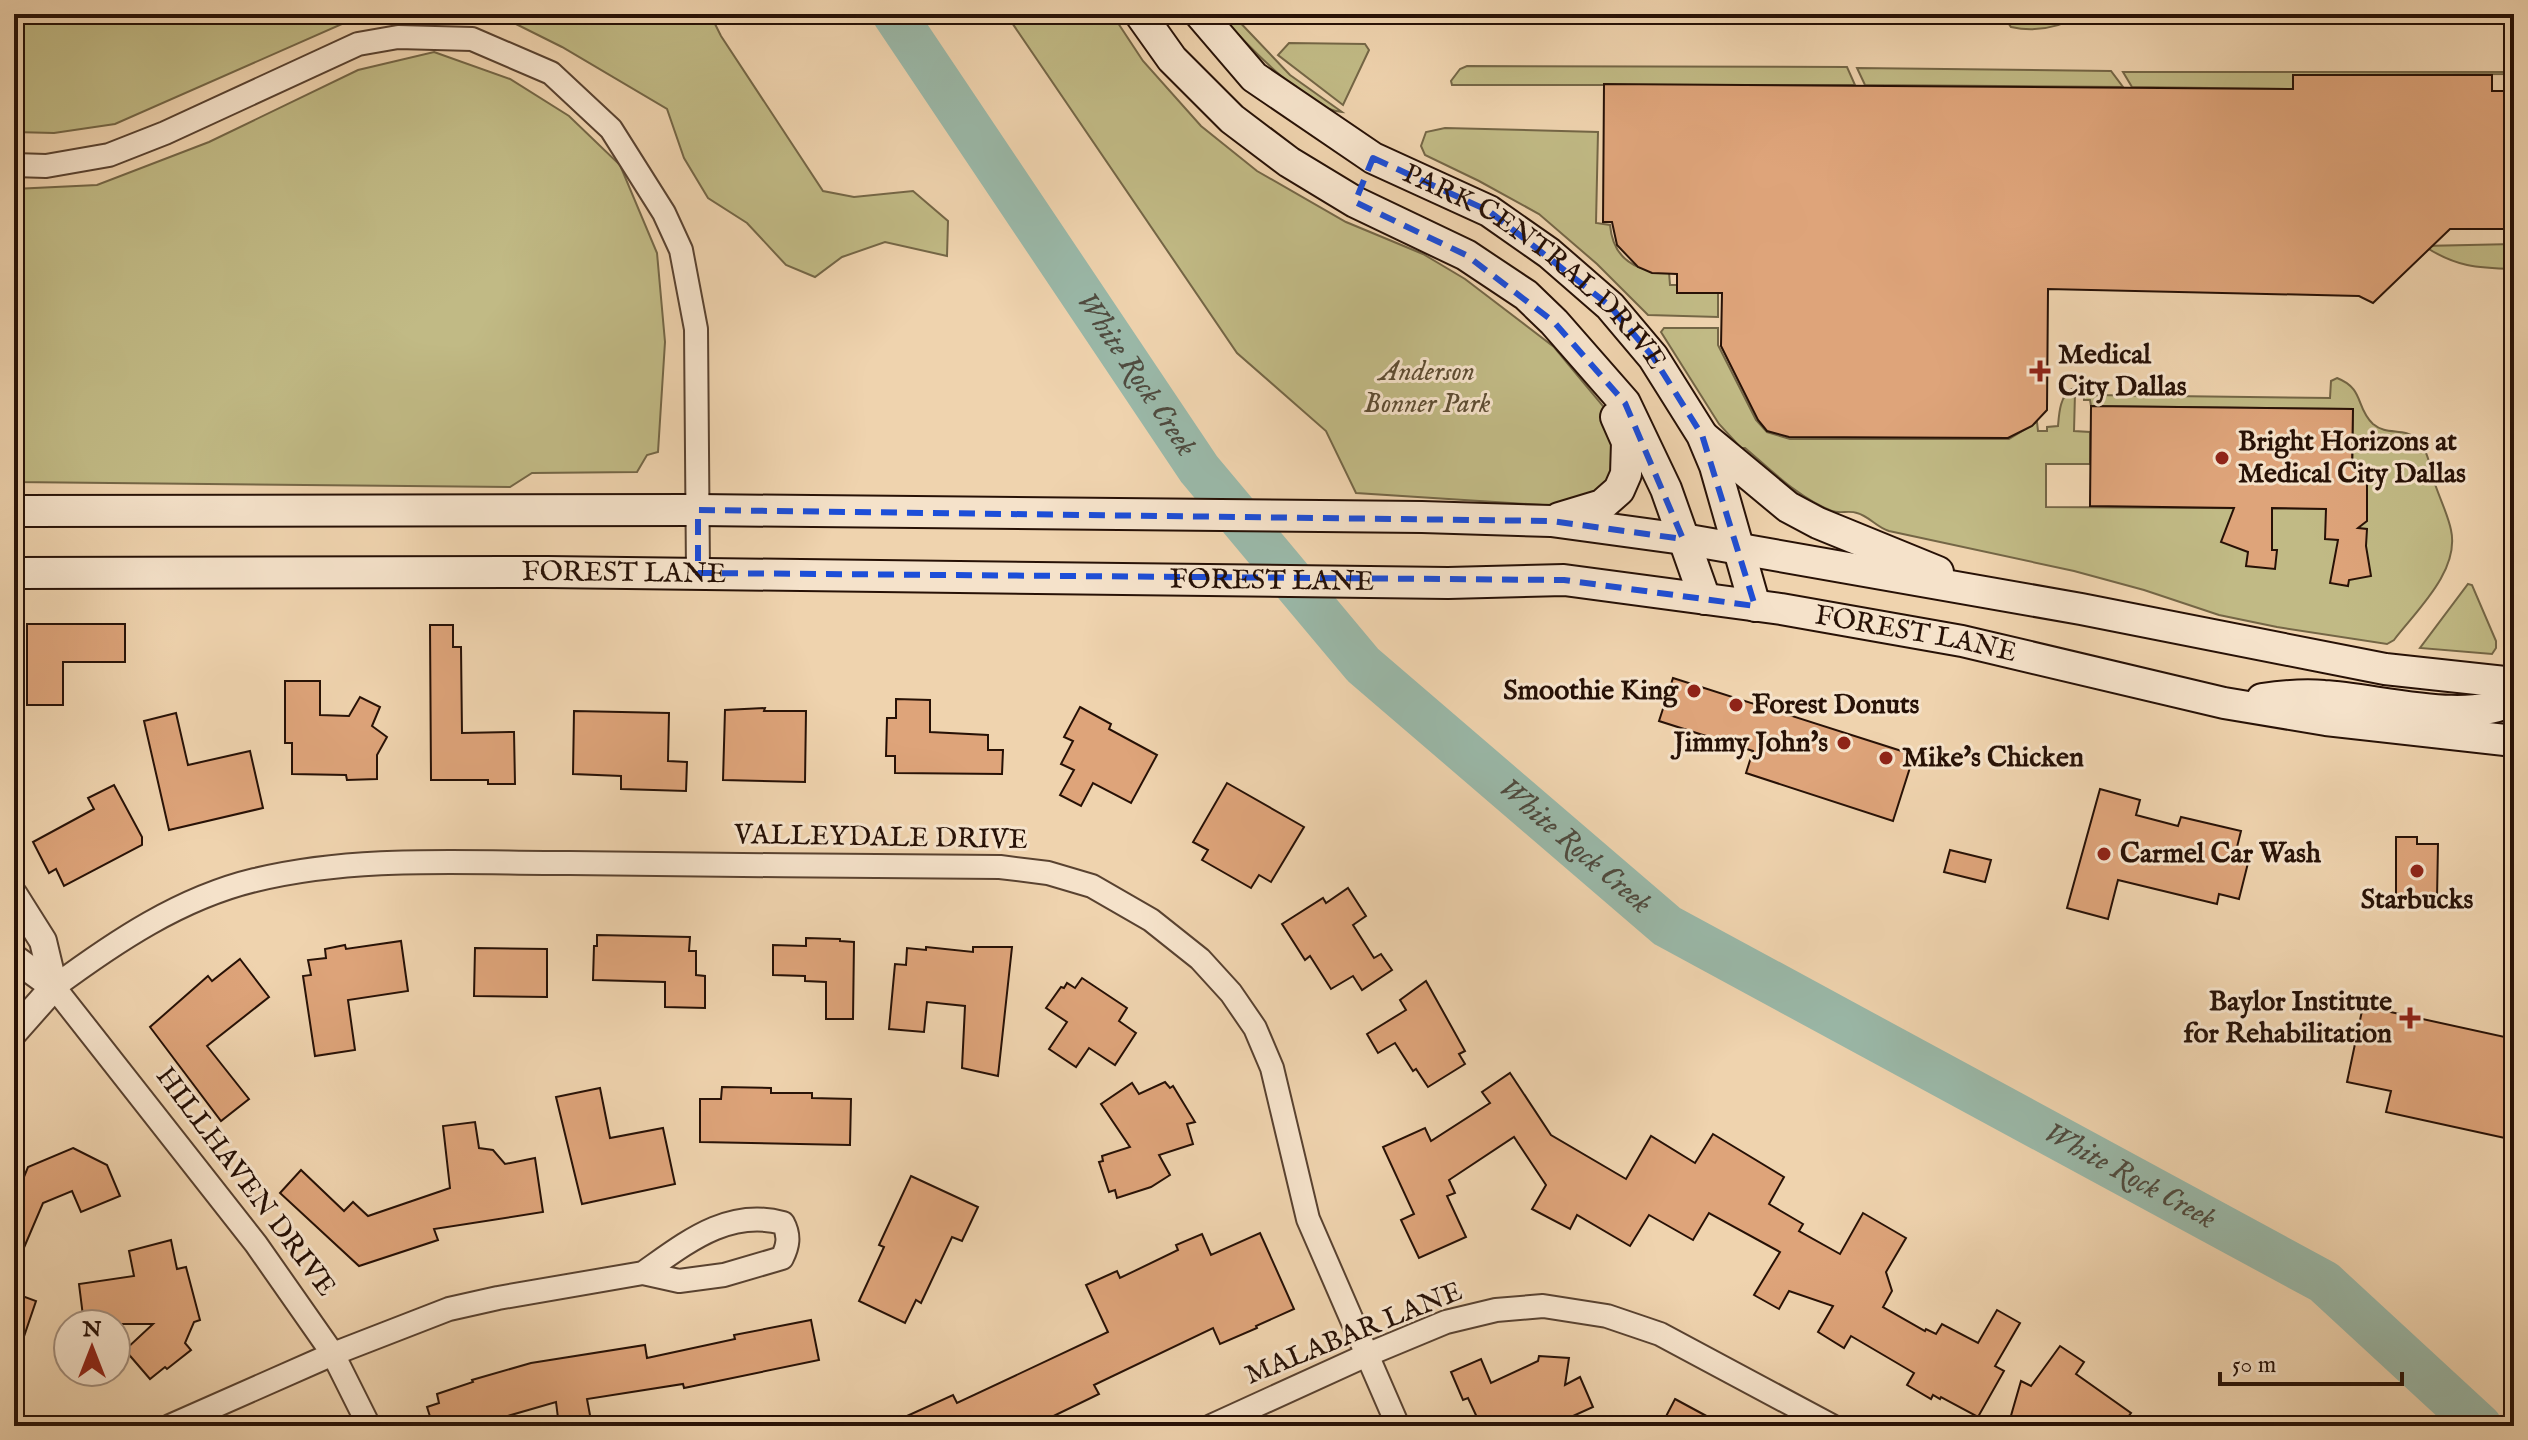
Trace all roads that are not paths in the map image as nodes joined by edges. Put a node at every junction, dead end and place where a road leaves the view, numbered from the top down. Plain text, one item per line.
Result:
1 (1140, 14) edge
2 (1200, 14) edge
3 (1373, 158) junction
4 (14, 165) edge
5 (1355, 202) junction
6 (1579, 348) junction
7 (1702, 435) junction
8 (698, 510) junction
9 (14, 511) edge
10 (1551, 521) junction
11 (1683, 539) junction
12 (1740, 550) junction
13 (14, 573) edge
14 (698, 573) junction
15 (1992, 594) junction
16 (1705, 599) junction
17 (1755, 606) junction
18 (2514, 683) edge
19 (2514, 699) edge
20 (2224, 703) junction
21 (2514, 741) edge
22 (14, 895) edge
23 (14, 958) edge
24 (54, 987) junction
25 (14, 1032) edge
26 (643, 1273) junction
27 (333, 1354) junction
28 (1369, 1354) junction
29 (170, 1426) edge
30 (369, 1426) edge
31 (1211, 1426) edge
32 (1398, 1426) edge
33 (1832, 1426) edge

1 - 5 main road, PARK CENTRAL DRIVE
2 - 3 main road, PARK CENTRAL DRIVE
3 - 5 main road
3 - 7 main road, PARK CENTRAL DRIVE
4 - 8 street
5 - 6 main road, PARK CENTRAL DRIVE
6 - 10 main road
6 - 11 main road, PARK CENTRAL DRIVE
7 - 12 main road, PARK CENTRAL DRIVE
7 - 15 main road
8 - 9 main road, FOREST LANE
8 - 10 main road, FOREST LANE
8 - 14 street
10 - 11 main road, FOREST LANE
11 - 12 main road, FOREST LANE
11 - 16 main road, PARK CENTRAL DRIVE
12 - 15 main road, FOREST LANE
12 - 17 main road, PARK CENTRAL DRIVE
13 - 14 main road, FOREST LANE
14 - 16 main road, FOREST LANE
15 - 18 main road, FOREST LANE
16 - 17 main road, FOREST LANE
17 - 20 main road, FOREST LANE
19 - 20 main road
20 - 21 main road, FOREST LANE
22 - 24 street, HILLHAVEN DRIVE
23 - 24 street, HILLHAVEN DRIVE
24 - 25 street
24 - 27 street, HILLHAVEN DRIVE
24 - 28 street, VALLEYDALE DRIVE
26 - 26 street
26 - 27 street
27 - 29 street
27 - 30 street, HILLHAVEN DRIVE
28 - 31 street, MALABAR LANE
28 - 32 street, VALLEYDALE DRIVE
28 - 33 street, MALABAR LANE

